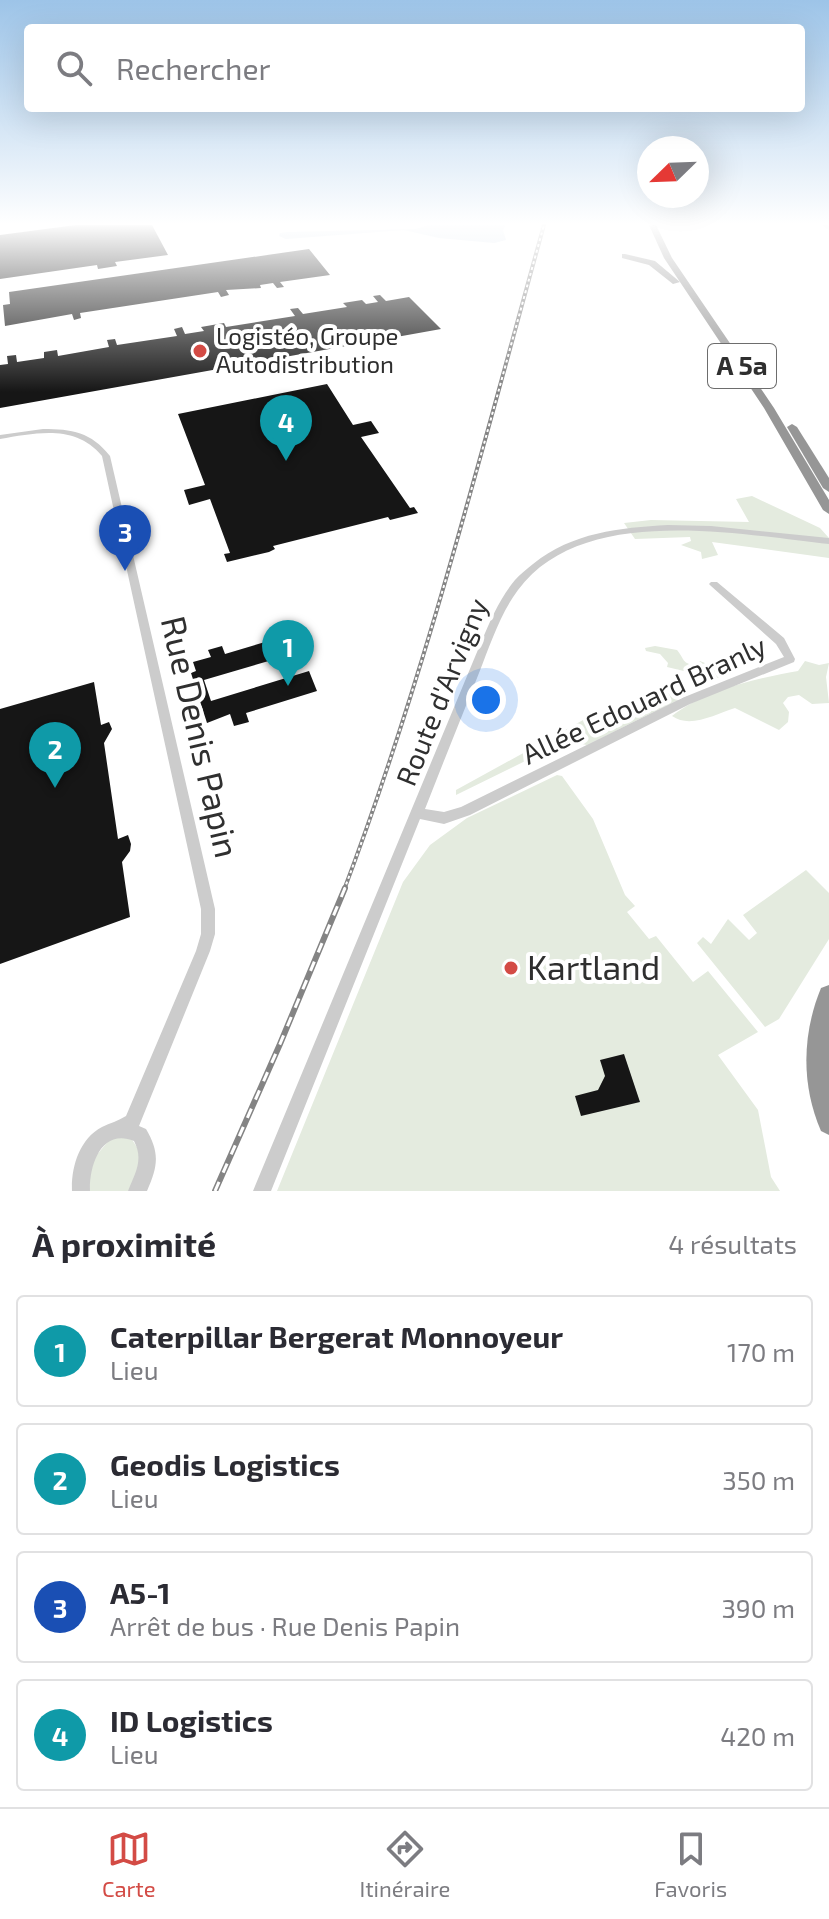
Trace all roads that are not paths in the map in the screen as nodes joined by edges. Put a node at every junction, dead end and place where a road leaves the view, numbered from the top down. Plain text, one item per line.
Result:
1 (675, 281) edge
2 (682, 281) edge
3 (692, 281) edge
4 (769, 408) junction
5 (0, 437) edge
6 (829, 488) edge
7 (829, 510) edge
8 (827, 541) edge
9 (714, 584) dead end
10 (418, 813) junction
11 (829, 996) edge
12 (829, 1123) edge
13 (122, 1129) junction
14 (81, 1191) edge
15 (137, 1191) edge
16 (262, 1191) edge

1 - 4 highway
2 - 4 highway, A 5a
3 - 6 highway, A 5a
4 - 7 highway, A 5a
5 - 13 street, Rue Denis Papin
8 - 10 street, Route d'Arvigny
9 - 10 street, Allée Edouard Branly
10 - 16 street, Route d'Arvigny
11 - 12 highway
13 - 14 street, Rue Denis Papin
13 - 15 street

